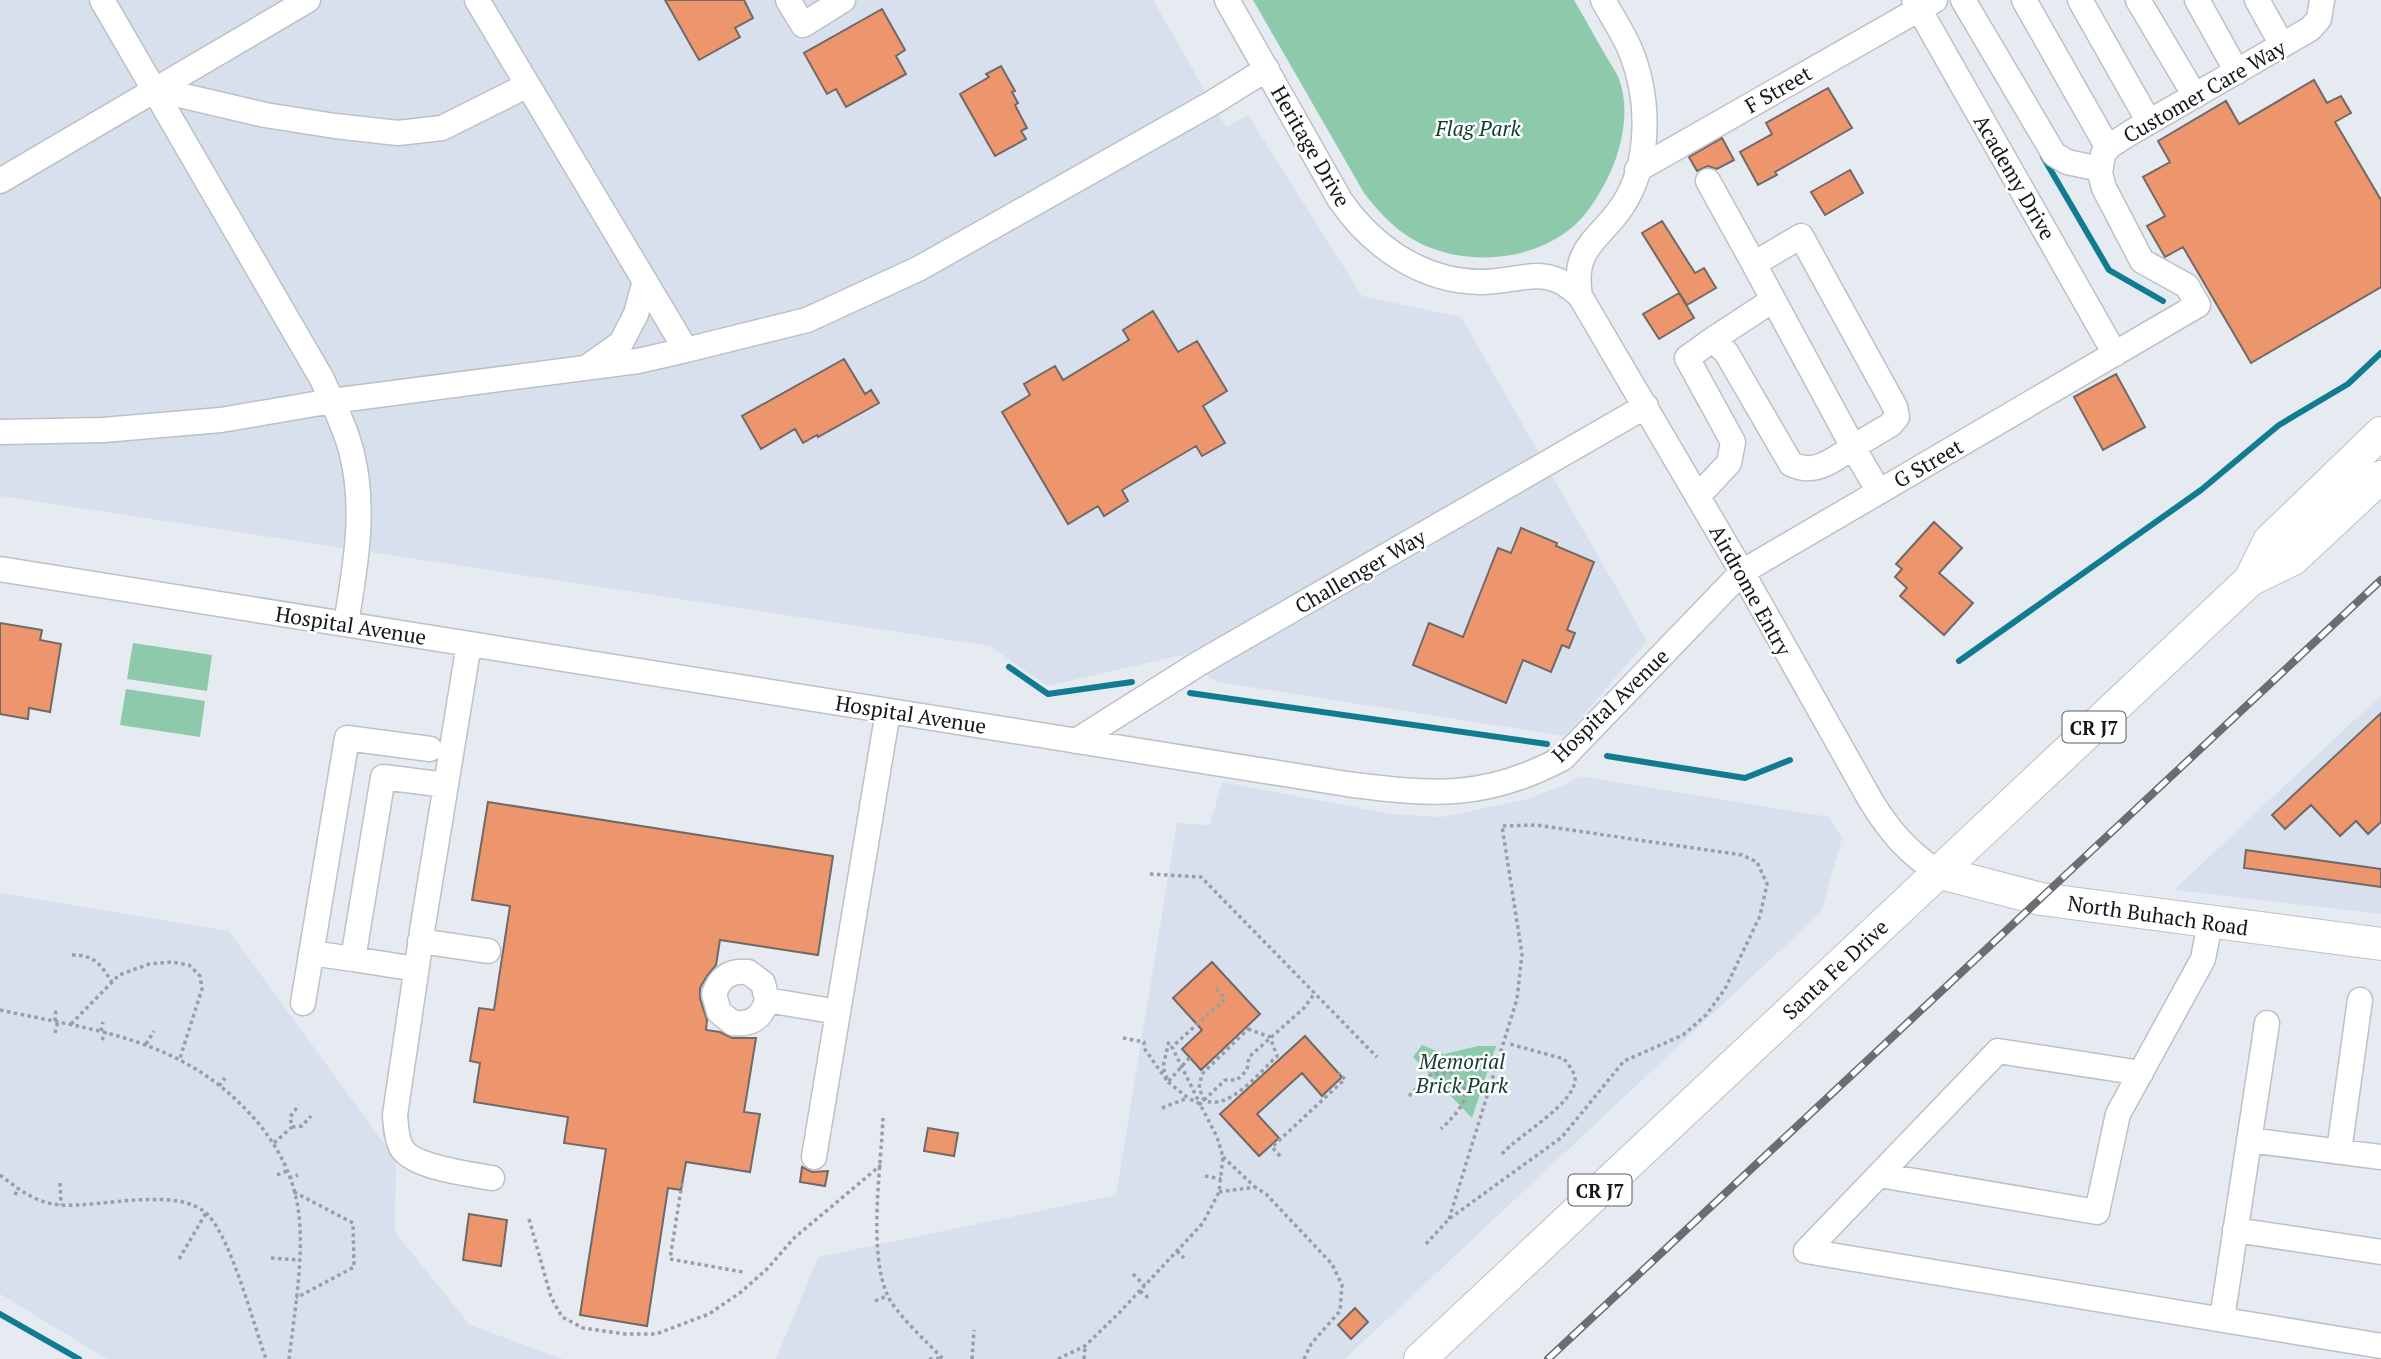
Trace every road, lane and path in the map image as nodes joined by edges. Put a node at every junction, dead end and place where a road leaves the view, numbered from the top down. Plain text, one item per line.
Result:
1 (102, 0) edge
2 (308, 0) edge
3 (477, 0) edge
4 (788, 0) edge
5 (843, 0) edge
6 (1227, 0) edge
7 (1603, 0) edge
8 (1963, 0) edge
9 (2024, 0) edge
10 (2080, 0) edge
11 (2138, 0) edge
12 (2197, 0) edge
13 (2256, 0) edge
14 (2322, 0) edge
15 (1923, 3) edge
16 (2282, 45) junction
17 (1267, 69) junction
18 (2237, 72) junction
19 (526, 86) junction
20 (154, 89) junction
21 (2195, 96) junction
22 (2149, 122) junction
23 (2104, 158) junction
24 (1637, 170) junction
25 (0, 181) edge
26 (1708, 181) dead end
27 (1754, 264) junction
28 (645, 281) junction
29 (1580, 296) junction
30 (1773, 300) junction
31 (1712, 340) junction
32 (686, 350) junction
33 (2115, 354) junction
34 (587, 367) junction
35 (332, 401) junction
36 (1646, 406) junction
37 (0, 432) edge
38 (2381, 433) edge
39 (1853, 447) junction
40 (2381, 477) edge
41 (1879, 492) junction
42 (1698, 496) junction
43 (0, 569) edge
44 (1742, 572) junction
45 (2250, 580) junction
46 (346, 625) junction
47 (469, 644) junction
48 (888, 711) junction
49 (1076, 741) junction
50 (430, 749) dead end
51 (446, 785) junction
52 (1937, 872) junction
53 (1150, 874) dead end
54 (2210, 923) junction
55 (420, 941) junction
56 (2381, 944) edge
57 (488, 951) dead end
58 (312, 953) junction
59 (72, 955) dead end
60 (353, 959) junction
61 (416, 969) junction
62 (112, 982) junction
63 (1216, 989) dead end
64 (1314, 994) junction
65 (767, 1000) dead end
66 (2360, 1000) dead end
67 (303, 1003) dead end
68 (56, 1008) dead end
69 (0, 1010) edge
70 (838, 1012) junction
71 (56, 1021) junction
72 (103, 1022) dead end
73 (2267, 1023) dead end
74 (71, 1024) junction
75 (154, 1031) dead end
76 (104, 1032) junction
77 (55, 1033) dead end
78 (1270, 1037) junction
79 (1123, 1038) dead end
80 (102, 1040) dead end
81 (1169, 1041) dead end
82 (1510, 1044) dead end
83 (145, 1045) junction
84 (1190, 1057) dead end
85 (1377, 1057) dead end
86 (180, 1058) junction
87 (1182, 1067) junction
88 (1338, 1073) dead end
89 (2141, 1073) junction
90 (207, 1076) junction
91 (225, 1078) dead end
92 (203, 1081) dead end
93 (1485, 1081) dead end
94 (1168, 1082) junction
95 (1462, 1083) junction
96 (219, 1086) junction
97 (1409, 1096) dead end
98 (1188, 1098) junction
99 (1204, 1100) junction
100 (1200, 1104) junction
101 (299, 1105) dead end
102 (1163, 1108) dead end
103 (311, 1116) dead end
104 (253, 1118) junction
105 (883, 1118) dead end
106 (249, 1122) dead end
107 (292, 1127) junction
108 (1441, 1129) dead end
109 (2249, 1140) junction
110 (274, 1143) junction
111 (2339, 1151) junction
112 (1502, 1154) dead end
113 (1280, 1156) dead end
114 (814, 1157) dead end
115 (1223, 1157) junction
116 (2381, 1157) edge
117 (881, 1166) junction
118 (287, 1171) junction
119 (0, 1175) edge
120 (277, 1175) dead end
121 (298, 1175) dead end
122 (1880, 1175) junction
123 (1205, 1176) dead end
124 (289, 1178) junction
125 (492, 1178) dead end
126 (1221, 1179) junction
127 (60, 1183) dead end
128 (682, 1183) dead end
129 (1255, 1187) junction
130 (18, 1188) junction
131 (294, 1192) junction
132 (1219, 1192) junction
133 (15, 1195) dead end
134 (61, 1205) junction
135 (206, 1213) junction
136 (528, 1219) dead end
137 (1449, 1219) junction
138 (2235, 1230) junction
139 (299, 1244) junction
140 (1426, 1244) dead end
141 (305, 1245) dead end
142 (1177, 1251) junction
143 (2381, 1252) edge
144 (271, 1258) dead end
145 (1184, 1258) dead end
146 (179, 1259) dead end
147 (298, 1260) junction
148 (743, 1272) dead end
149 (1133, 1275) dead end
150 (1145, 1286) junction
151 (1140, 1291) junction
152 (887, 1296) junction
153 (296, 1298) junction
154 (1150, 1298) dead end
155 (875, 1301) dead end
156 (2222, 1319) junction
157 (974, 1330) dead end
158 (1085, 1346) junction
159 (2381, 1346) edge
160 (266, 1359) edge
161 (289, 1359) edge
162 (929, 1359) edge
163 (943, 1359) edge
164 (972, 1359) edge
165 (1058, 1359) edge
166 (1084, 1359) edge
167 (1304, 1359) edge
168 (1420, 1359) edge

1 - 20 street
2 - 20 street
3 - 19 street
4 - 5 street
6 - 17 street, Heritage Drive
7 - 24 street
8 - 23 street
9 - 23 street
10 - 22 street
11 - 21 street
12 - 18 street
13 - 16 street
14 - 16 street, Customer Care Way
15 - 24 street, F Street
15 - 33 street, Academy Drive
16 - 18 street, Customer Care Way
17 - 29 street, Heritage Drive
17 - 32 street
18 - 21 street, Customer Care Way
19 - 20 street
19 - 28 street
20 - 25 street
20 - 35 street
21 - 22 street, Customer Care Way
22 - 23 street, Customer Care Way
23 - 33 street
24 - 29 street
26 - 27 street
27 - 30 street
27 - 39 street
28 - 32 street
28 - 34 street
29 - 36 street, Airdrome Entry
30 - 31 street
30 - 39 street
31 - 39 street
31 - 42 street
32 - 34 street
33 - 41 street, G Street
34 - 35 street
35 - 37 street
35 - 46 street
36 - 42 street, Airdrome Entry
36 - 49 street, Challenger Way
38 - 45 main road, Santa Fe Drive / CR J7
39 - 41 street
40 - 45 main road, Santa Fe Drive / CR J7
41 - 44 street, G Street
42 - 44 street, Airdrome Entry
43 - 46 street, Hospital Avenue
44 - 49 street, Hospital Avenue
44 - 52 street, Airdrome Entry
45 - 52 main road, Santa Fe Drive / CR J7
46 - 47 street, Hospital Avenue
47 - 48 street, Hospital Avenue
47 - 51 street
48 - 49 street, Hospital Avenue
48 - 70 street
50 - 58 street
51 - 55 street
51 - 60 street
52 - 54 main road, North Buhach Road
52 - 168 main road, Santa Fe Drive / CR J7
53 - 64 path
54 - 56 main road, North Buhach Road
54 - 89 street
55 - 57 street
55 - 61 street
58 - 60 street
58 - 67 street
59 - 62 path
60 - 61 street
61 - 125 street
62 - 74 path
62 - 86 path
63 - 87 path
64 - 78 path
64 - 85 path
65 - 70 street
66 - 111 street
68 - 71 path
69 - 71 path
70 - 114 street
71 - 74 path
71 - 77 path
72 - 76 path
73 - 109 street
74 - 76 path
75 - 83 path
76 - 80 path
76 - 83 path
78 - 99 path
78 - 99 path
78 - 99 path
79 - 94 path
81 - 94 path
82 - 112 path
83 - 86 path
84 - 87 path
86 - 90 path
87 - 94 path
87 - 100 path
88 - 113 path
89 - 122 street
89 - 122 street
90 - 92 path
90 - 96 path
91 - 96 path
93 - 95 path
94 - 98 path
95 - 97 path
95 - 108 path
96 - 104 path
98 - 100 path
98 - 102 path
99 - 100 path
100 - 115 path
101 - 107 path
103 - 107 path
104 - 106 path
104 - 110 path
105 - 117 path
107 - 110 path
109 - 111 street
109 - 138 street
110 - 118 path
111 - 116 street
115 - 126 path
115 - 129 path
117 - 136 path
117 - 152 path
118 - 120 path
118 - 124 path
119 - 130 path
121 - 124 path
122 - 156 street
123 - 126 path
124 - 131 path
126 - 132 path
127 - 134 path
128 - 148 path
129 - 132 path
129 - 167 path
130 - 133 path
130 - 134 path
131 - 139 path
131 - 153 path
132 - 142 path
134 - 135 path
135 - 146 path
135 - 160 path
137 - 137 path
137 - 140 path
138 - 143 street
138 - 156 street
139 - 141 path
139 - 147 path
142 - 145 path
142 - 150 path
144 - 147 path
147 - 153 path
149 - 150 path
150 - 151 path
151 - 154 path
151 - 158 path
152 - 155 path
152 - 163 path
153 - 161 path
156 - 159 street
157 - 164 path
158 - 165 path
158 - 166 path
162 - 163 path

